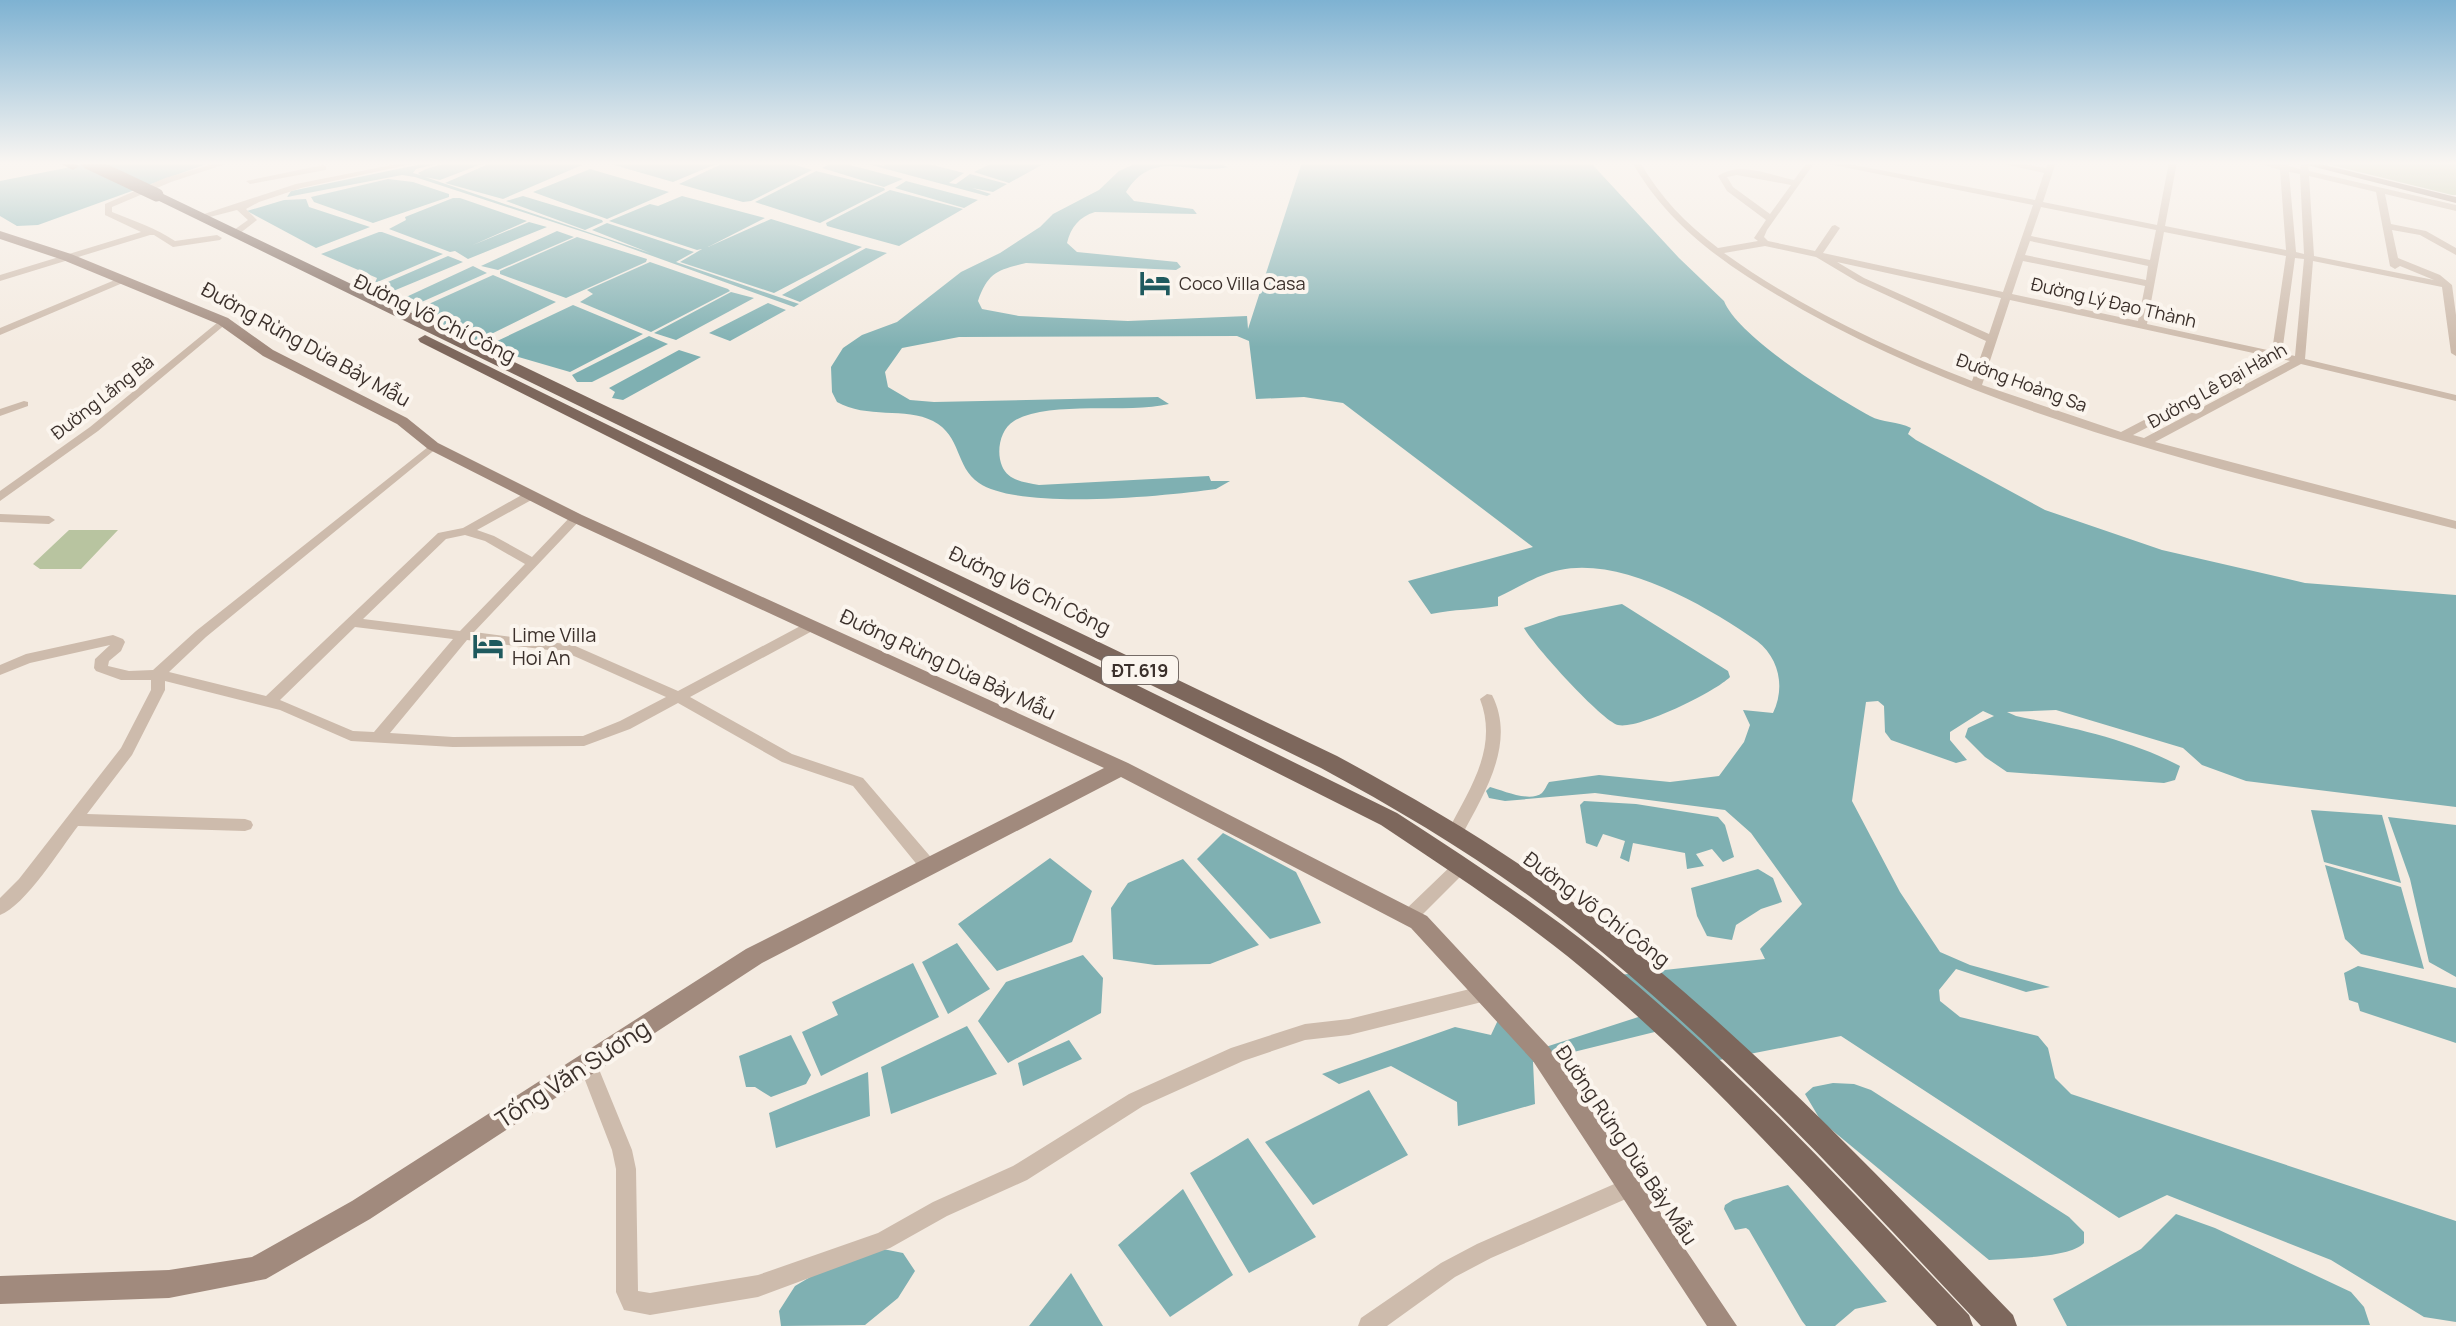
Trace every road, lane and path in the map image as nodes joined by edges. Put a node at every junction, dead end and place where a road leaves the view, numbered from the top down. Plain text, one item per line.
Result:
1 (131, 224) edge
2 (203, 224) edge
3 (212, 224) edge
4 (246, 224) edge
5 (1684, 224) edge
6 (1768, 224) edge
7 (2030, 224) edge
8 (2144, 224) edge
9 (2161, 224) edge
10 (2289, 224) edge
11 (2306, 224) edge
12 (2388, 226) joint
13 (2160, 227) junction
14 (1835, 228) dead end
15 (149, 232) junction
16 (2423, 233) junction
17 (0, 235) edge
18 (226, 235) junction
19 (2026, 238) junction
20 (2456, 240) edge
21 (1762, 241) junction
22 (1714, 248) junction
23 (2456, 252) edge
24 (2291, 253) junction
25 (1818, 254) junction
26 (67, 257) junction
27 (2019, 257) junction
28 (2309, 257) junction
29 (2394, 260) junction
30 (2153, 264) junction
31 (2397, 275) junction
32 (0, 278) edge
33 (122, 280) junction
34 (2149, 284) junction
35 (2447, 285) junction
36 (2007, 295) junction
37 (223, 321) junction
38 (2142, 325) junction
39 (0, 332) edge
40 (1991, 339) junction
41 (2456, 353) edge
42 (2277, 355) junction
43 (2300, 360) junction
44 (1976, 386) junction
45 (2456, 398) edge
46 (24, 404) dead end
47 (0, 413) edge
48 (635, 435) junction
49 (2124, 435) junction
50 (2146, 442) junction
51 (433, 446) junction
52 (531, 495) junction
53 (0, 497) edge
54 (0, 518) edge
55 (576, 518) junction
56 (49, 520) dead end
57 (2456, 525) edge
58 (468, 530) junction
59 (534, 563) junction
60 (352, 622) junction
61 (811, 626) junction
62 (464, 635) junction
63 (0, 670) edge
64 (158, 674) junction
65 (679, 697) junction
66 (1487, 699) dead end
67 (268, 703) junction
68 (378, 737) junction
69 (1121, 768) junction
70 (75, 820) junction
71 (245, 825) dead end
72 (1455, 833) junction
73 (1461, 866) junction
74 (929, 867) junction
75 (0, 908) edge
76 (1409, 917) junction
77 (1482, 994) junction
78 (587, 1062) junction
79 (1628, 1188) junction
80 (0, 1290) edge
81 (1369, 1326) edge
82 (1723, 1326) edge
83 (1958, 1326) edge
84 (2002, 1326) edge

1 - 15 street
2 - 18 main road, Đường Võ Chí Công / ĐT.619
3 - 18 main road, Đường Võ Chí Công / ĐT.619
4 - 18 street
5 - 22 street, Đường Hoàng Sa
6 - 21 street
7 - 19 street
8 - 13 street
9 - 13 street
10 - 24 street, Đường Lê Đại Hành
11 - 28 street, Đường Lê Đại Hành
12 - 16 street
12 - 29 street
13 - 24 street
13 - 30 street
14 - 25 street
15 - 18 street
15 - 26 street
16 - 20 street
16 - 23 street
17 - 26 street, Đường Rừng Dừa Bảy Mẫu
18 - 48 main road, Đường Võ Chí Công / ĐT.619
19 - 27 street
19 - 30 street
21 - 22 street
21 - 25 street, Đường Lý Đạo Thành
22 - 44 street, Đường Hoàng Sa
24 - 28 street
24 - 42 street, Đường Lê Đại Hành
25 - 36 street, Đường Lý Đạo Thành
25 - 40 street
26 - 32 street
26 - 33 street, Đường Rừng Dừa Bảy Mẫu
27 - 34 street
27 - 36 street
28 - 31 street
28 - 43 street, Đường Lê Đại Hành
29 - 31 street
29 - 35 street
30 - 34 street
31 - 35 street
33 - 37 street, Đường Rừng Dừa Bảy Mẫu
33 - 39 street
34 - 38 street
35 - 41 street
36 - 38 street, Đường Lý Đạo Thành
36 - 40 street
37 - 51 street, Đường Rừng Dừa Bảy Mẫu
37 - 53 street, Đường Lăng Bà
38 - 42 street, Đường Lý Đạo Thành
40 - 44 street
42 - 43 street, Đường Lý Đạo Thành
42 - 49 street, Đường Lê Đại Hành
43 - 45 street, Đường Lý Đạo Thành
43 - 50 street, Đường Lê Đại Hành
44 - 49 street, Đường Hoàng Sa
46 - 47 street
48 - 72 main road, Đường Võ Chí Công / ĐT.619
48 - 73 main road, Đường Võ Chí Công / ĐT.619
49 - 50 street, Đường Hoàng Sa
50 - 57 street, Đường Hoàng Sa
51 - 52 street, Đường Rừng Dừa Bảy Mẫu
51 - 64 street
52 - 55 street, Đường Rừng Dừa Bảy Mẫu
52 - 58 street
54 - 56 street
55 - 59 street
55 - 61 street, Đường Rừng Dừa Bảy Mẫu
58 - 59 street
58 - 60 street
59 - 62 street
60 - 62 street
60 - 67 street
61 - 65 street
61 - 69 street, Đường Rừng Dừa Bảy Mẫu
62 - 65 street
62 - 68 street
63 - 64 street
64 - 67 street
64 - 70 street
65 - 68 street
65 - 74 street
66 - 72 street
67 - 68 street
69 - 74 street, Tống Văn Sương
69 - 76 street, Đường Rừng Dừa Bảy Mẫu
70 - 71 street
70 - 75 street
72 - 84 main road, Đường Võ Chí Công / ĐT.619
73 - 76 street
73 - 83 main road, Đường Võ Chí Công / ĐT.619
74 - 78 street, Tống Văn Sương
76 - 77 street, Đường Rừng Dừa Bảy Mẫu
77 - 78 street
77 - 79 street, Đường Rừng Dừa Bảy Mẫu
78 - 80 street, Tống Văn Sương
79 - 81 street
79 - 82 street, Đường Rừng Dừa Bảy Mẫu

